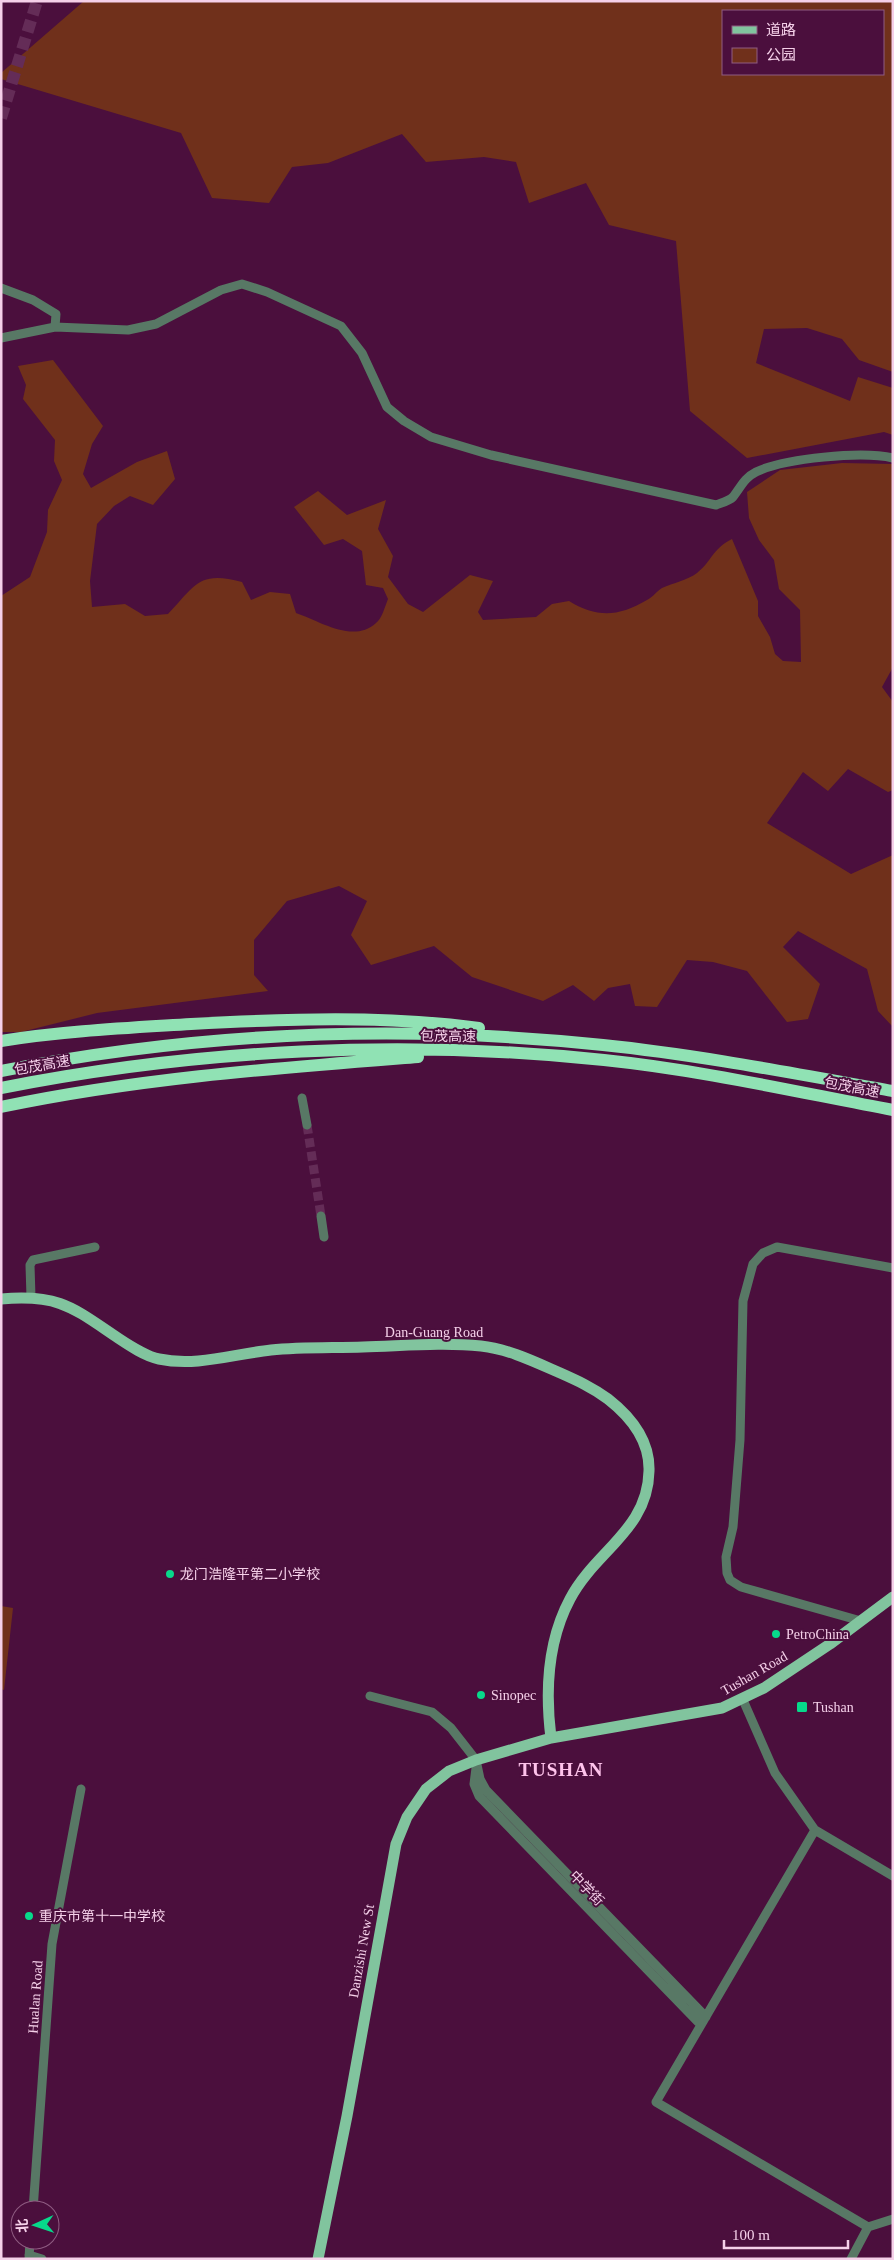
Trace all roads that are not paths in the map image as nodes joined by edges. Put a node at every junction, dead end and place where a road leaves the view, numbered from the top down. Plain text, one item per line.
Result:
1 (1, 288) edge
2 (55, 326) junction
3 (1, 338) edge
4 (893, 458) edge
5 (1, 1040) edge
6 (551, 1040) junction
7 (495, 1052) junction
8 (1, 1071) edge
9 (1, 1088) edge
10 (893, 1091) edge
11 (302, 1098) dead end
12 (1, 1107) edge
13 (893, 1110) edge
14 (307, 1125) tunnel mouth
15 (321, 1216) tunnel mouth
16 (324, 1237) dead end
17 (95, 1248) dead end
18 (893, 1268) edge
19 (31, 1297) junction
20 (1, 1299) edge
21 (893, 1597) edge
22 (861, 1621) junction
23 (370, 1696) dead end
24 (743, 1700) junction
25 (551, 1738) junction
26 (476, 1760) junction
27 (81, 1789) dead end
28 (815, 1830) junction
29 (893, 1876) edge
30 (706, 2016) junction
31 (701, 2025) junction
32 (34, 2200) edge
33 (893, 2219) edge
34 (868, 2227) junction
35 (29, 2257) edge
36 (42, 2259) edge
37 (318, 2259) edge
38 (851, 2259) edge

1 - 2 street
2 - 3 street
2 - 4 street
5 - 6 highway
6 - 8 highway, 包茂高速
6 - 10 highway, 包茂高速
7 - 9 highway, 包茂高速
7 - 12 highway
7 - 13 highway, 包茂高速
11 - 14 street
15 - 16 street
17 - 19 street
18 - 22 street
19 - 20 main road, Dan-Guang Road
19 - 25 main road, Dan-Guang Road
21 - 22 main road, Tushan Road
22 - 24 main road, Tushan Road
23 - 26 street, 中学街
24 - 25 main road, Tushan Road
24 - 28 street
25 - 26 main road, Danzishi New St
26 - 30 street, 中学街
26 - 31 street, 中学街
26 - 37 main road, Danzishi New St
27 - 32 street, Hualan Road
28 - 29 street
28 - 30 street
30 - 31 street
31 - 34 street
33 - 34 street
34 - 38 street
35 - 36 street

